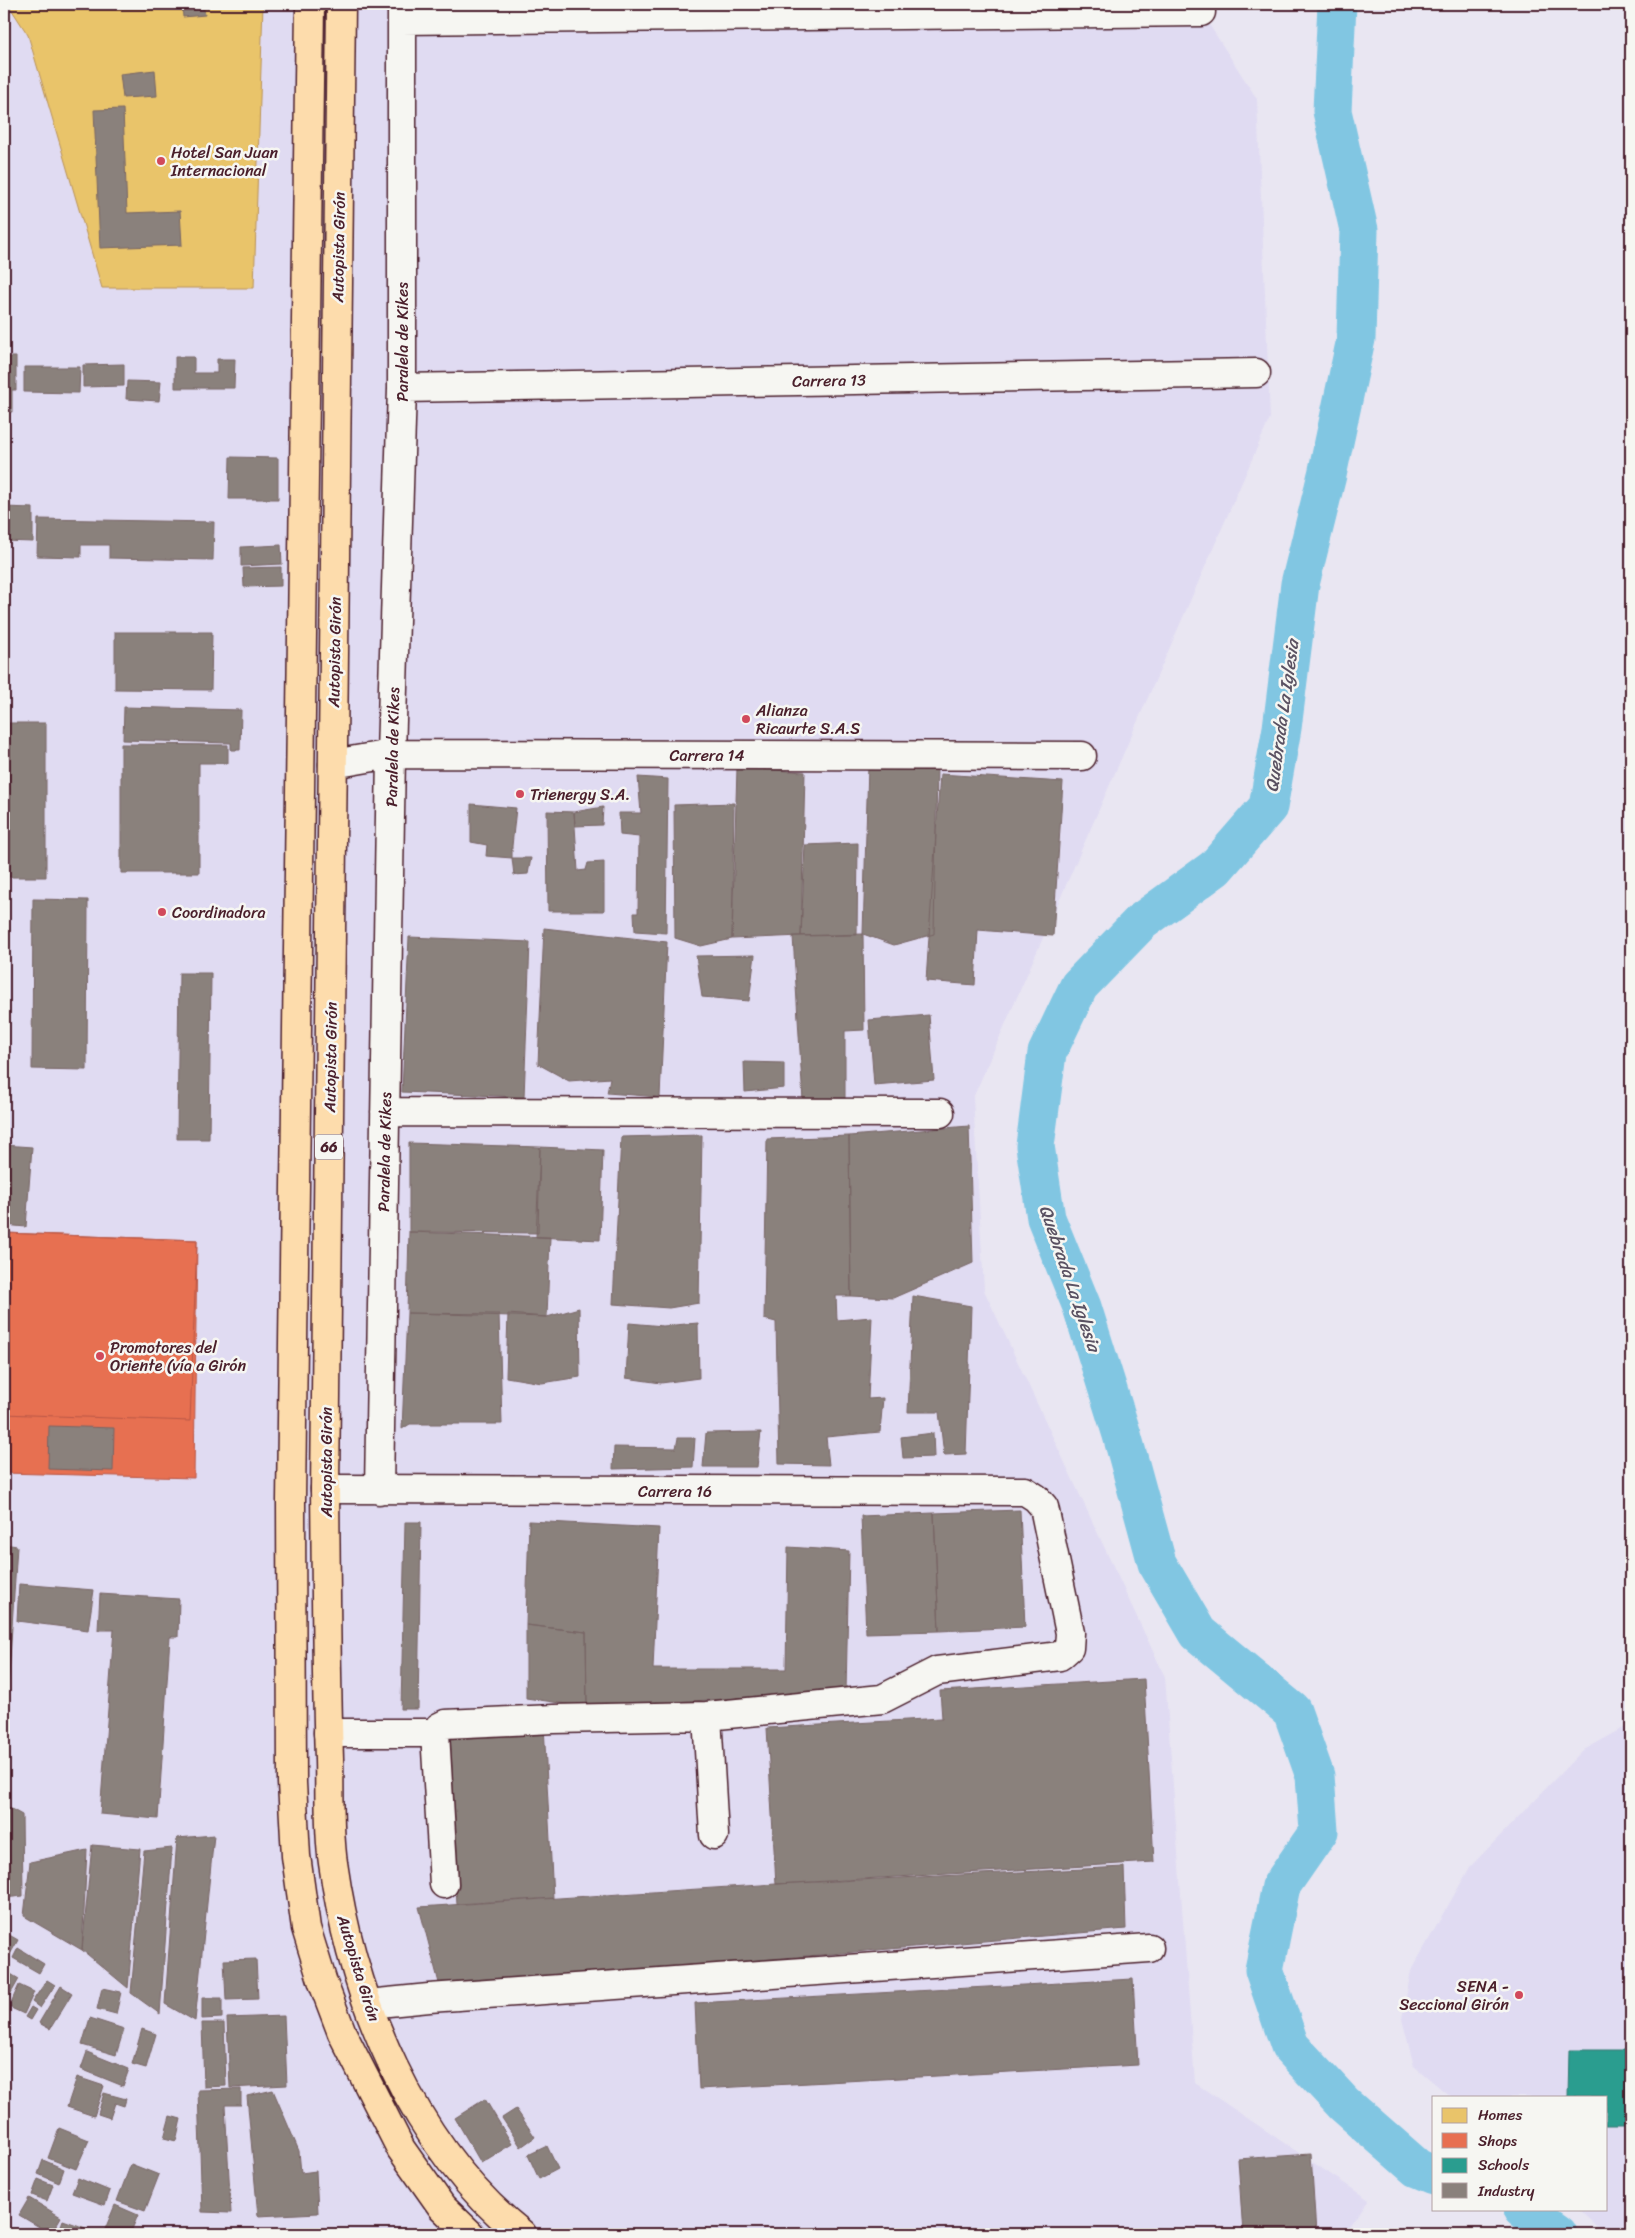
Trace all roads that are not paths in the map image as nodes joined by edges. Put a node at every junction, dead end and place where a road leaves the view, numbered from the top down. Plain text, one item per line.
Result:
1 (310, 4) edge
2 (341, 4) edge
3 (402, 12) edge
4 (1201, 12) dead end
5 (1256, 373) dead end
6 (402, 388) junction
7 (391, 754) junction
8 (1082, 756) dead end
9 (333, 764) junction
10 (385, 1112) junction
11 (940, 1113) dead end
12 (325, 1489) junction
13 (379, 1490) junction
14 (707, 1716) junction
15 (328, 1733) junction
16 (435, 1733) junction
17 (714, 1835) dead end
18 (444, 1884) dead end
19 (1148, 1948) dead end
20 (368, 2004) junction
21 (470, 2234) edge
22 (522, 2234) edge

1 - 21 highway, Autopista Girón / 66
2 - 9 highway, Autopista Girón / 66
3 - 4 street
3 - 6 street, Paralela de Kikes
5 - 6 street, Carrera 13
6 - 7 street, Paralela de Kikes
7 - 8 street, Carrera 14
7 - 9 street, Carrera 14
7 - 10 street, Paralela de Kikes
9 - 12 highway, Autopista Girón / 66
10 - 11 street
10 - 13 street, Paralela de Kikes
12 - 13 street, Carrera 16
12 - 15 highway, Autopista Girón / 66
13 - 14 street, Carrera 16
14 - 16 street
14 - 17 street
15 - 16 street
15 - 20 highway, Autopista Girón / 66
16 - 18 street
19 - 20 street
20 - 22 highway, Autopista Girón / 66

